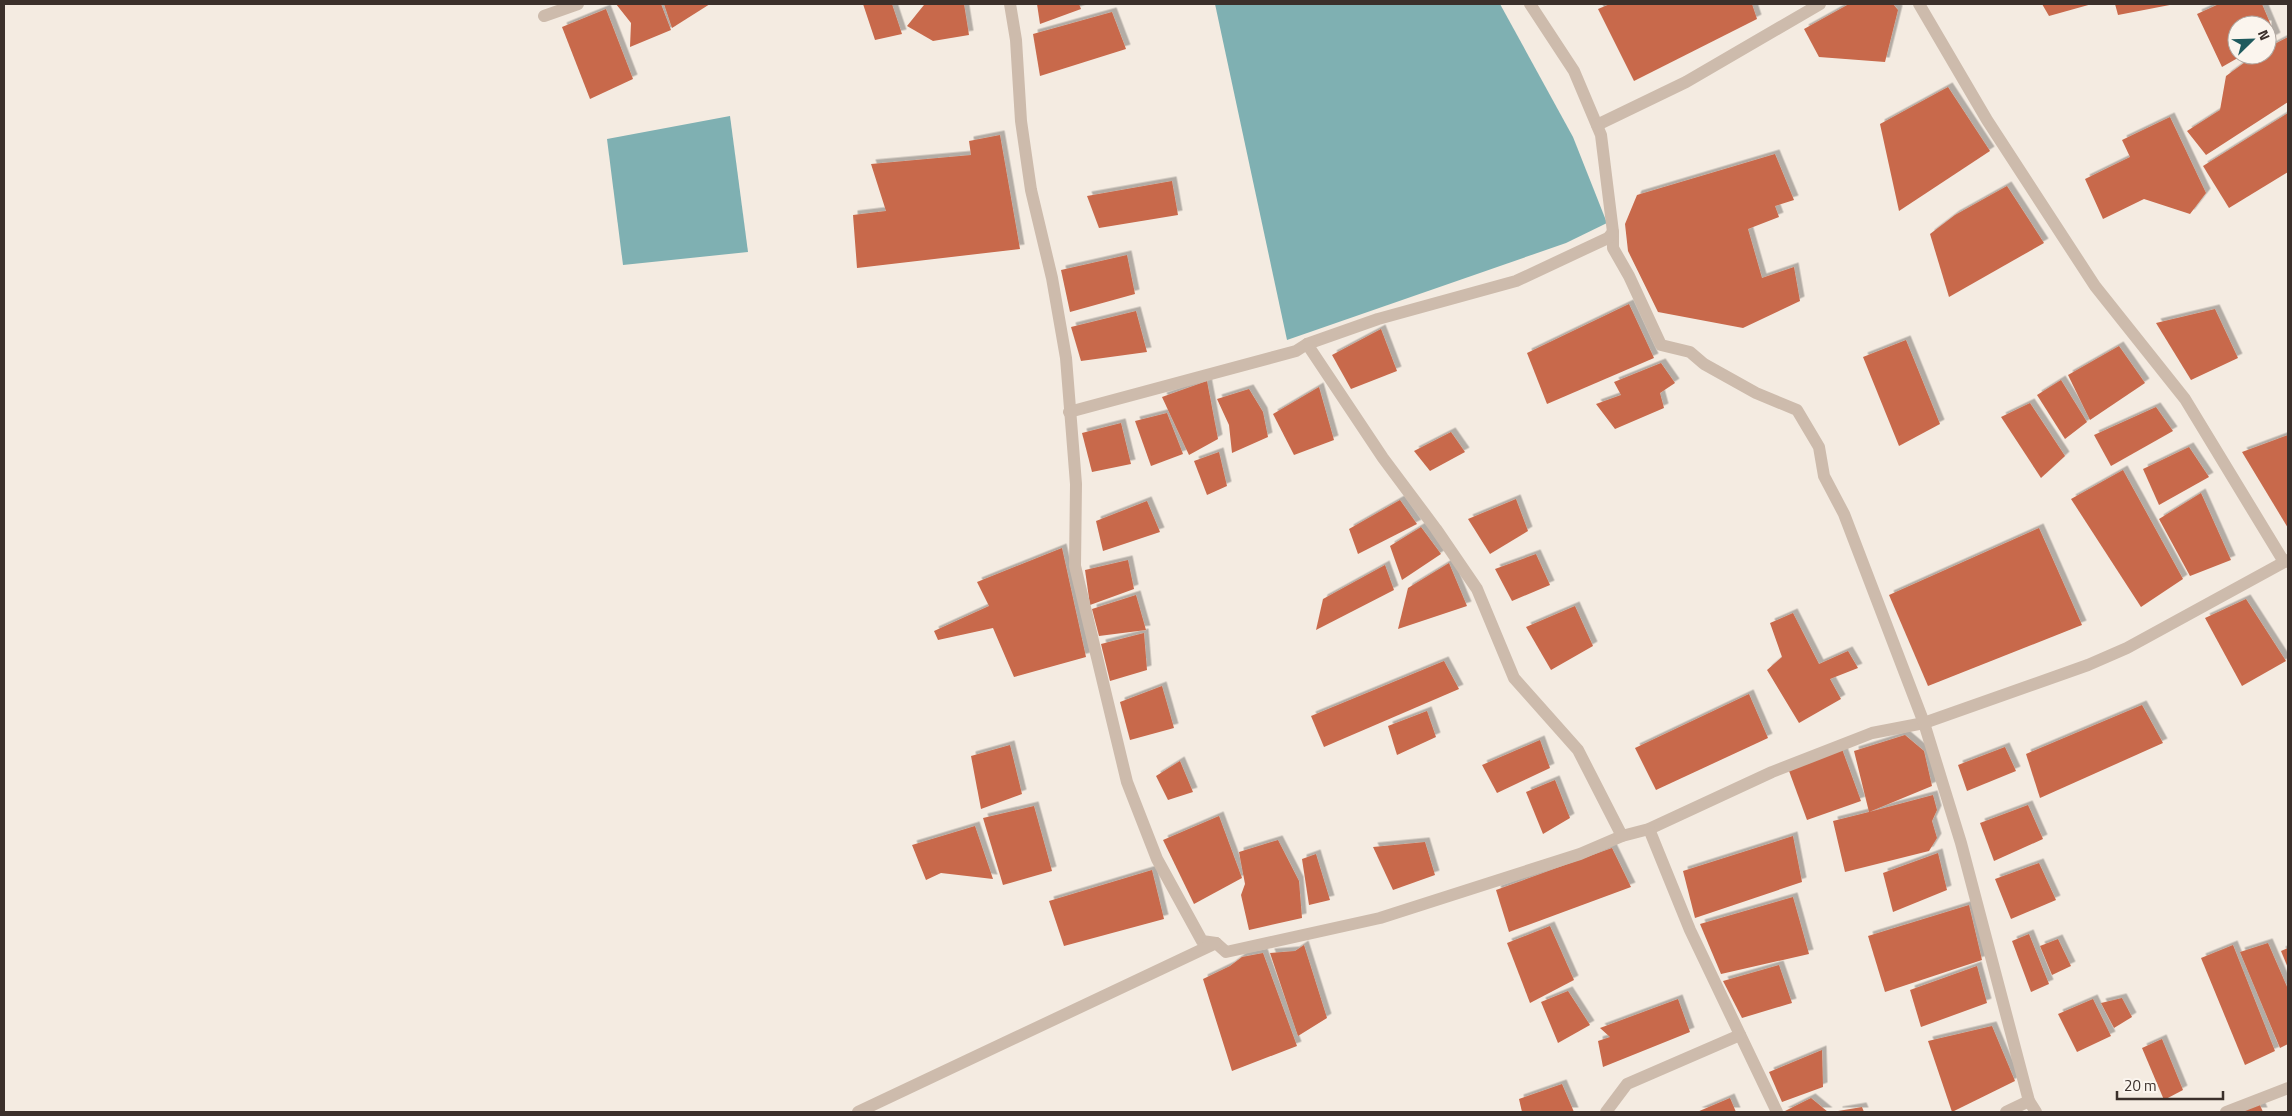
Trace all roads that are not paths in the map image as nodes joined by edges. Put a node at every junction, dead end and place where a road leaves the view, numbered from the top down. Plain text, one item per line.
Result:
1 (578, 4) edge
2 (1010, 4) edge
3 (1530, 4) edge
4 (1820, 4) edge
5 (1919, 4) edge
6 (544, 16) dead end
7 (1596, 125) junction
8 (1613, 232) junction
9 (1307, 344) junction
10 (1069, 412) junction
11 (2286, 561) edge
12 (1924, 723) junction
13 (1649, 829) junction
14 (1622, 836) junction
15 (1216, 943) junction
16 (1740, 1035) junction
17 (2288, 1088) edge
18 (2029, 1101) junction
19 (858, 1112) edge
20 (1606, 1112) edge
21 (1777, 1112) edge
22 (2006, 1112) edge
23 (2036, 1112) edge
24 (2226, 1112) edge

1 - 6 street
2 - 10 street
3 - 7 street
4 - 7 street
5 - 11 street
7 - 8 street
8 - 9 street
8 - 12 street
9 - 10 street
9 - 14 street
10 - 15 street
11 - 12 street
12 - 13 street
12 - 18 street
13 - 14 street
13 - 16 street
14 - 15 street
15 - 19 street
16 - 20 street
16 - 21 street
17 - 24 street
18 - 22 street
18 - 23 street

